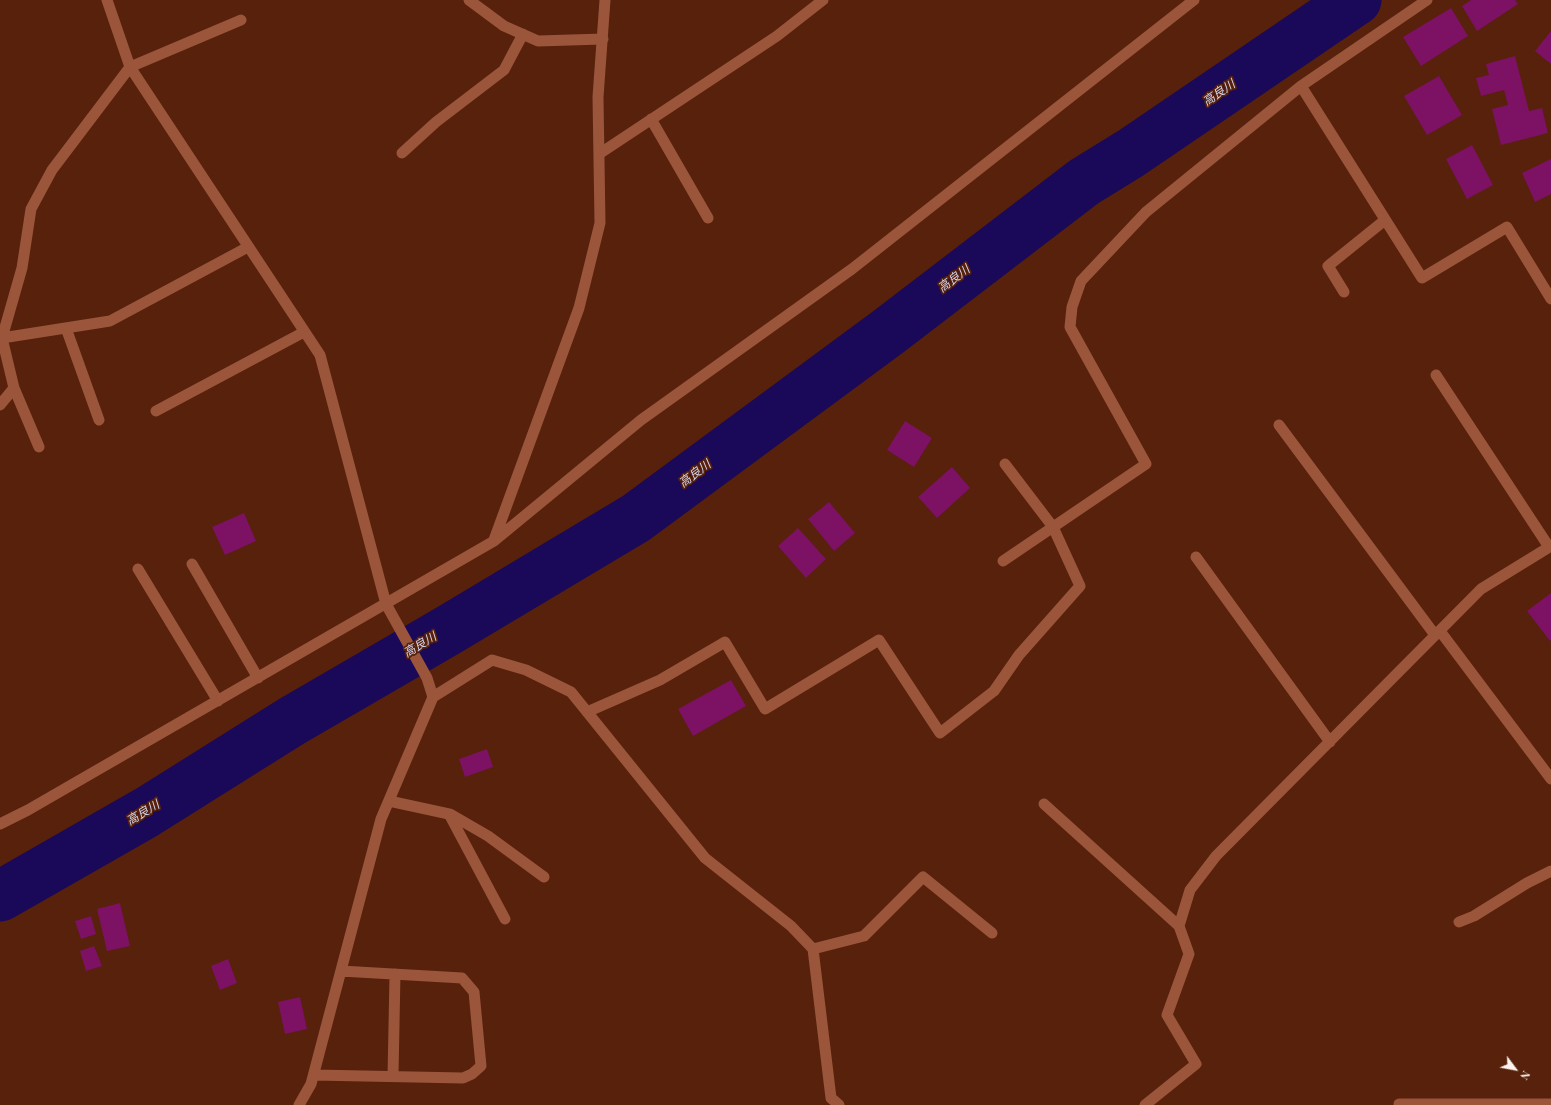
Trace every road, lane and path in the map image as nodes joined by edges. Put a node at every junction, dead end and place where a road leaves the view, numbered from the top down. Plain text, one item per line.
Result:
1 (107, 0) edge
2 (469, 0) edge
3 (606, 0) edge
4 (823, 0) edge
5 (1194, 0) edge
6 (1426, 0) edge
7 (241, 20) dead end
8 (523, 34) junction
9 (602, 39) junction
10 (130, 67) junction
11 (1301, 86) junction
12 (652, 119) junction
13 (402, 152) dead end
14 (599, 154) junction
15 (708, 218) dead end
16 (1384, 220) junction
17 (248, 247) junction
18 (1344, 292) dead end
19 (1551, 299) edge
20 (66, 328) junction
21 (304, 332) junction
22 (2, 338) junction
23 (1436, 375) dead end
24 (14, 388) junction
25 (0, 406) edge
26 (156, 411) dead end
27 (99, 420) dead end
28 (1279, 425) dead end
29 (39, 447) dead end
30 (1005, 464) dead end
31 (1053, 527) junction
32 (494, 541) junction
33 (1550, 546) edge
34 (1196, 558) dead end
35 (1003, 561) dead end
36 (192, 564) dead end
37 (138, 569) dead end
38 (386, 604) junction
39 (1438, 633) junction
40 (258, 678) junction
41 (433, 697) junction
42 (218, 701) junction
43 (587, 712) junction
44 (1330, 742) junction
45 (1551, 779) edge
46 (389, 801) junction
47 (1044, 804) dead end
48 (449, 814) junction
49 (0, 824) edge
50 (1551, 872) edge
51 (544, 877) dead end
52 (505, 918) dead end
53 (1459, 922) dead end
54 (1178, 926) junction
55 (992, 934) dead end
56 (813, 949) junction
57 (341, 971) junction
58 (395, 974) junction
59 (314, 1075) junction
60 (393, 1076) junction
61 (1399, 1104) dead end
62 (1551, 1104) edge
63 (299, 1105) edge
64 (839, 1105) edge
65 (1145, 1105) edge

1 - 10 street
2 - 8 street
3 - 9 street
4 - 12 street
5 - 32 street
6 - 11 street
7 - 10 street
8 - 9 street
8 - 13 street
9 - 14 street
10 - 17 street
10 - 22 street
11 - 16 street
11 - 31 street
12 - 14 street
12 - 15 street
14 - 32 street
16 - 18 street
16 - 19 street
17 - 20 street
17 - 21 street
20 - 22 street
20 - 27 street
21 - 26 street
21 - 38 street
22 - 24 street
23 - 33 street
24 - 25 street
24 - 29 street
28 - 39 street
30 - 31 street
31 - 35 street
31 - 43 street
32 - 38 street
33 - 39 street
34 - 44 street
36 - 40 street
37 - 42 street
38 - 40 street
38 - 41 street
39 - 44 street
39 - 45 street
40 - 42 street
41 - 43 street
41 - 46 street
42 - 49 street
43 - 56 street
44 - 54 street
46 - 48 street
46 - 57 street
47 - 54 street
48 - 51 street
48 - 52 street
50 - 53 street
54 - 65 street
55 - 56 street
56 - 64 street
57 - 58 street
57 - 59 street
58 - 60 street
58 - 60 street
59 - 60 street
59 - 63 street
61 - 62 street

